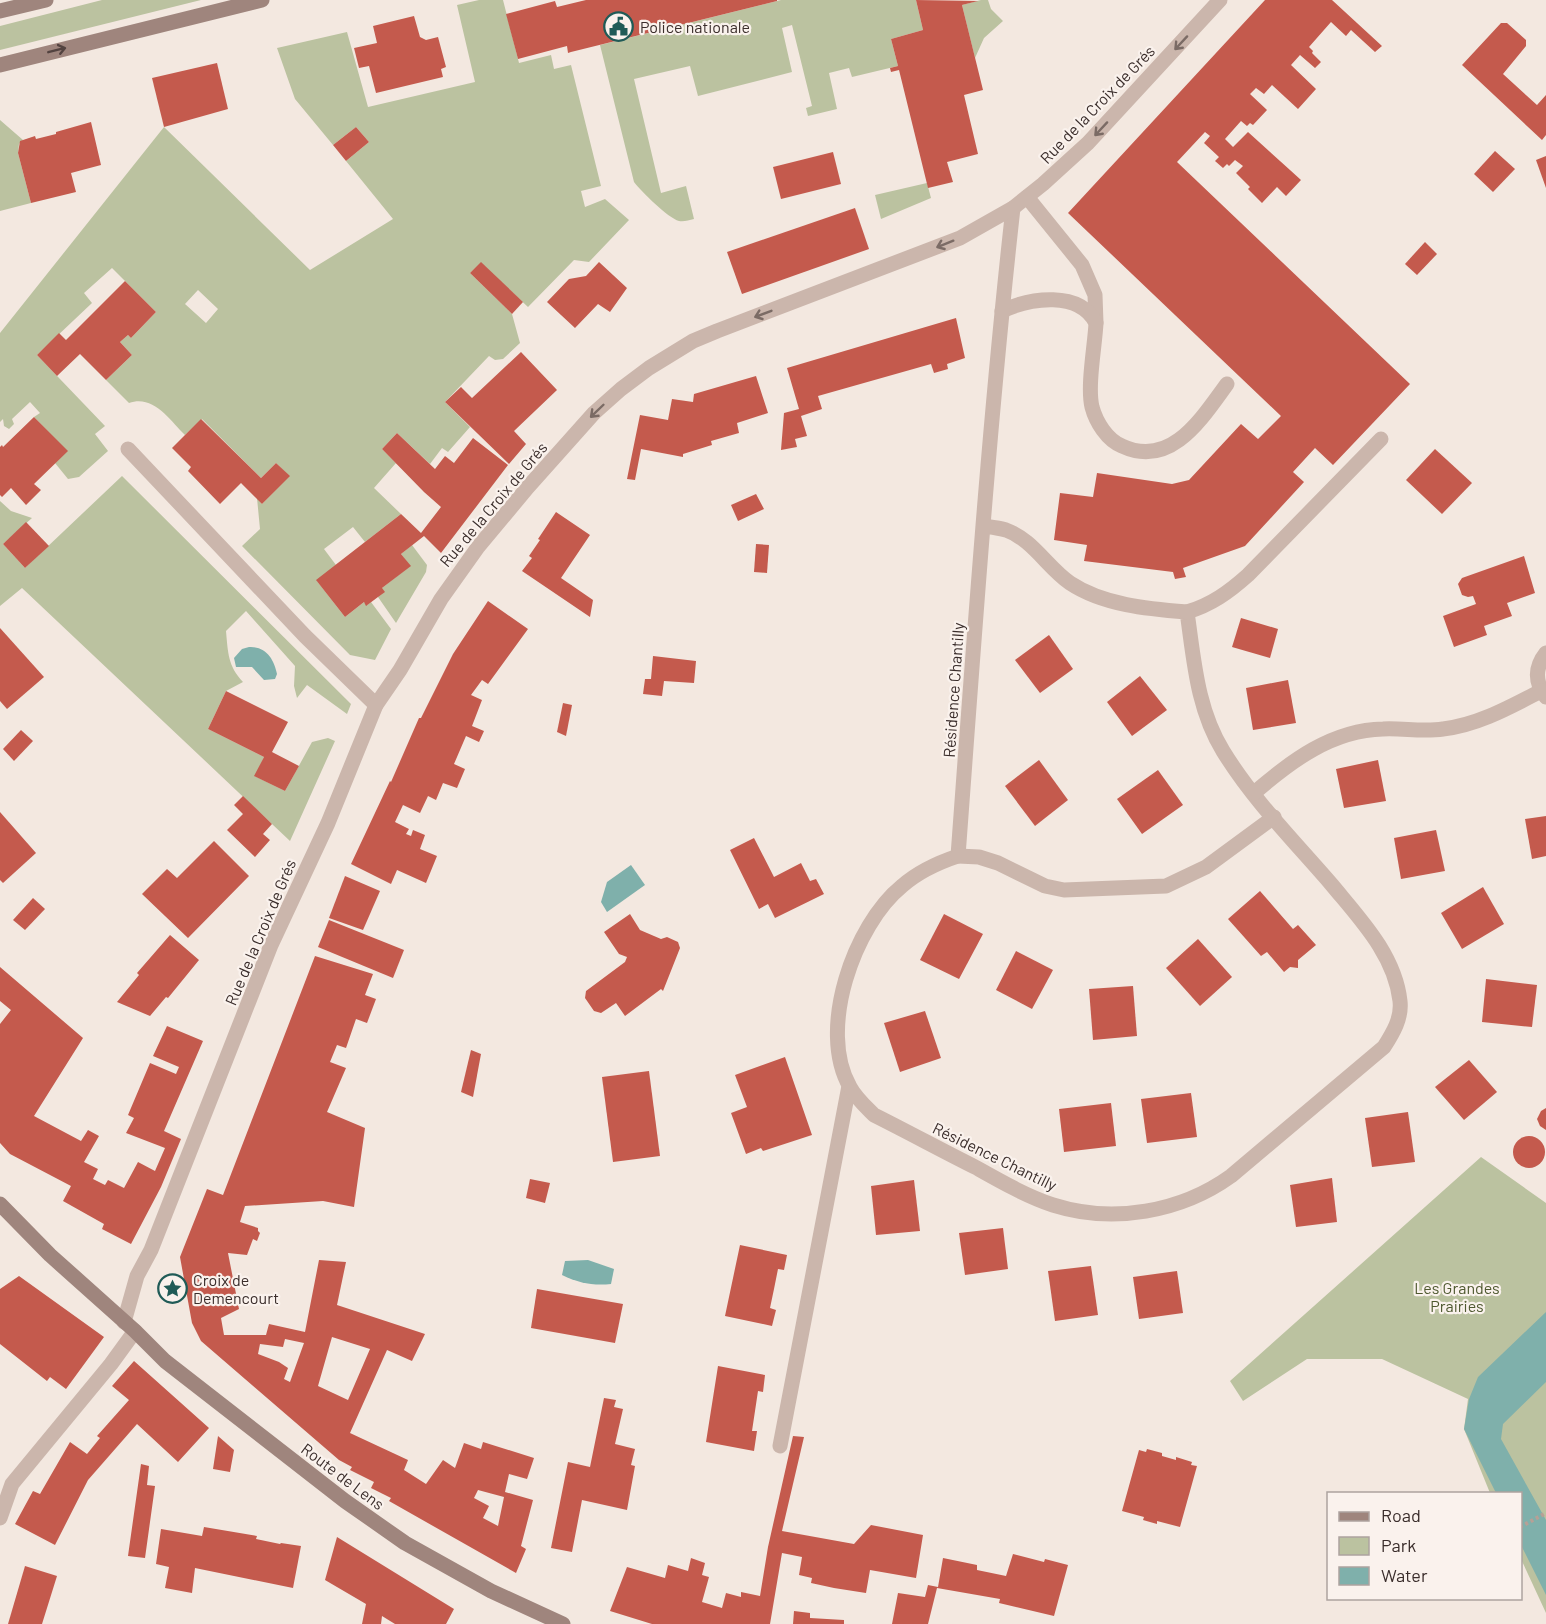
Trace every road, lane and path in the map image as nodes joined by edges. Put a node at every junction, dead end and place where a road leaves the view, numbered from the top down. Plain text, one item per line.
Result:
1 (46, 0) edge
2 (262, 0) edge
3 (1220, 0) edge
4 (0, 11) edge
5 (0, 64) edge
6 (1027, 197) junction
7 (1013, 208) junction
8 (1002, 311) junction
9 (1096, 323) junction
10 (1227, 384) dead end
11 (1381, 440) dead end
12 (128, 449) dead end
13 (983, 526) junction
14 (1187, 612) junction
15 (1546, 653) edge
16 (1544, 694) edge
17 (376, 705) junction
18 (1254, 793) junction
19 (1274, 816) junction
20 (958, 856) junction
21 (849, 1086) junction
22 (0, 1204) edge
23 (130, 1326) junction
24 (780, 1446) dead end
25 (6, 1484) edge
26 (1546, 1513) edge
27 (0, 1518) edge
28 (1522, 1526) edge
29 (563, 1624) edge

1 - 4 main road
5 -> 2 main road
3 -> 6 street, Rue de la Croix de Grés
6 - 7 street, Rue de la Croix de Grés
6 - 9 street
7 - 8 street, Résidence Chantilly
7 -> 17 street, Rue de la Croix de Grés
8 - 9 street
8 - 13 street, Résidence Chantilly
9 - 10 street
11 - 14 street
12 - 17 street
13 - 14 street
13 - 20 street, Résidence Chantilly
14 - 18 street, Résidence Chantilly
15 - 16 street
16 - 18 street
17 - 23 street, Rue de la Croix de Grés
18 - 19 street, Résidence Chantilly
19 - 20 street, Résidence Chantilly
19 - 21 street, Résidence Chantilly
20 - 21 street, Résidence Chantilly
21 - 24 street
22 - 23 main road, Route de Lens
23 - 25 street
23 - 29 main road, Route de Lens
25 - 27 street
26 - 28 path

